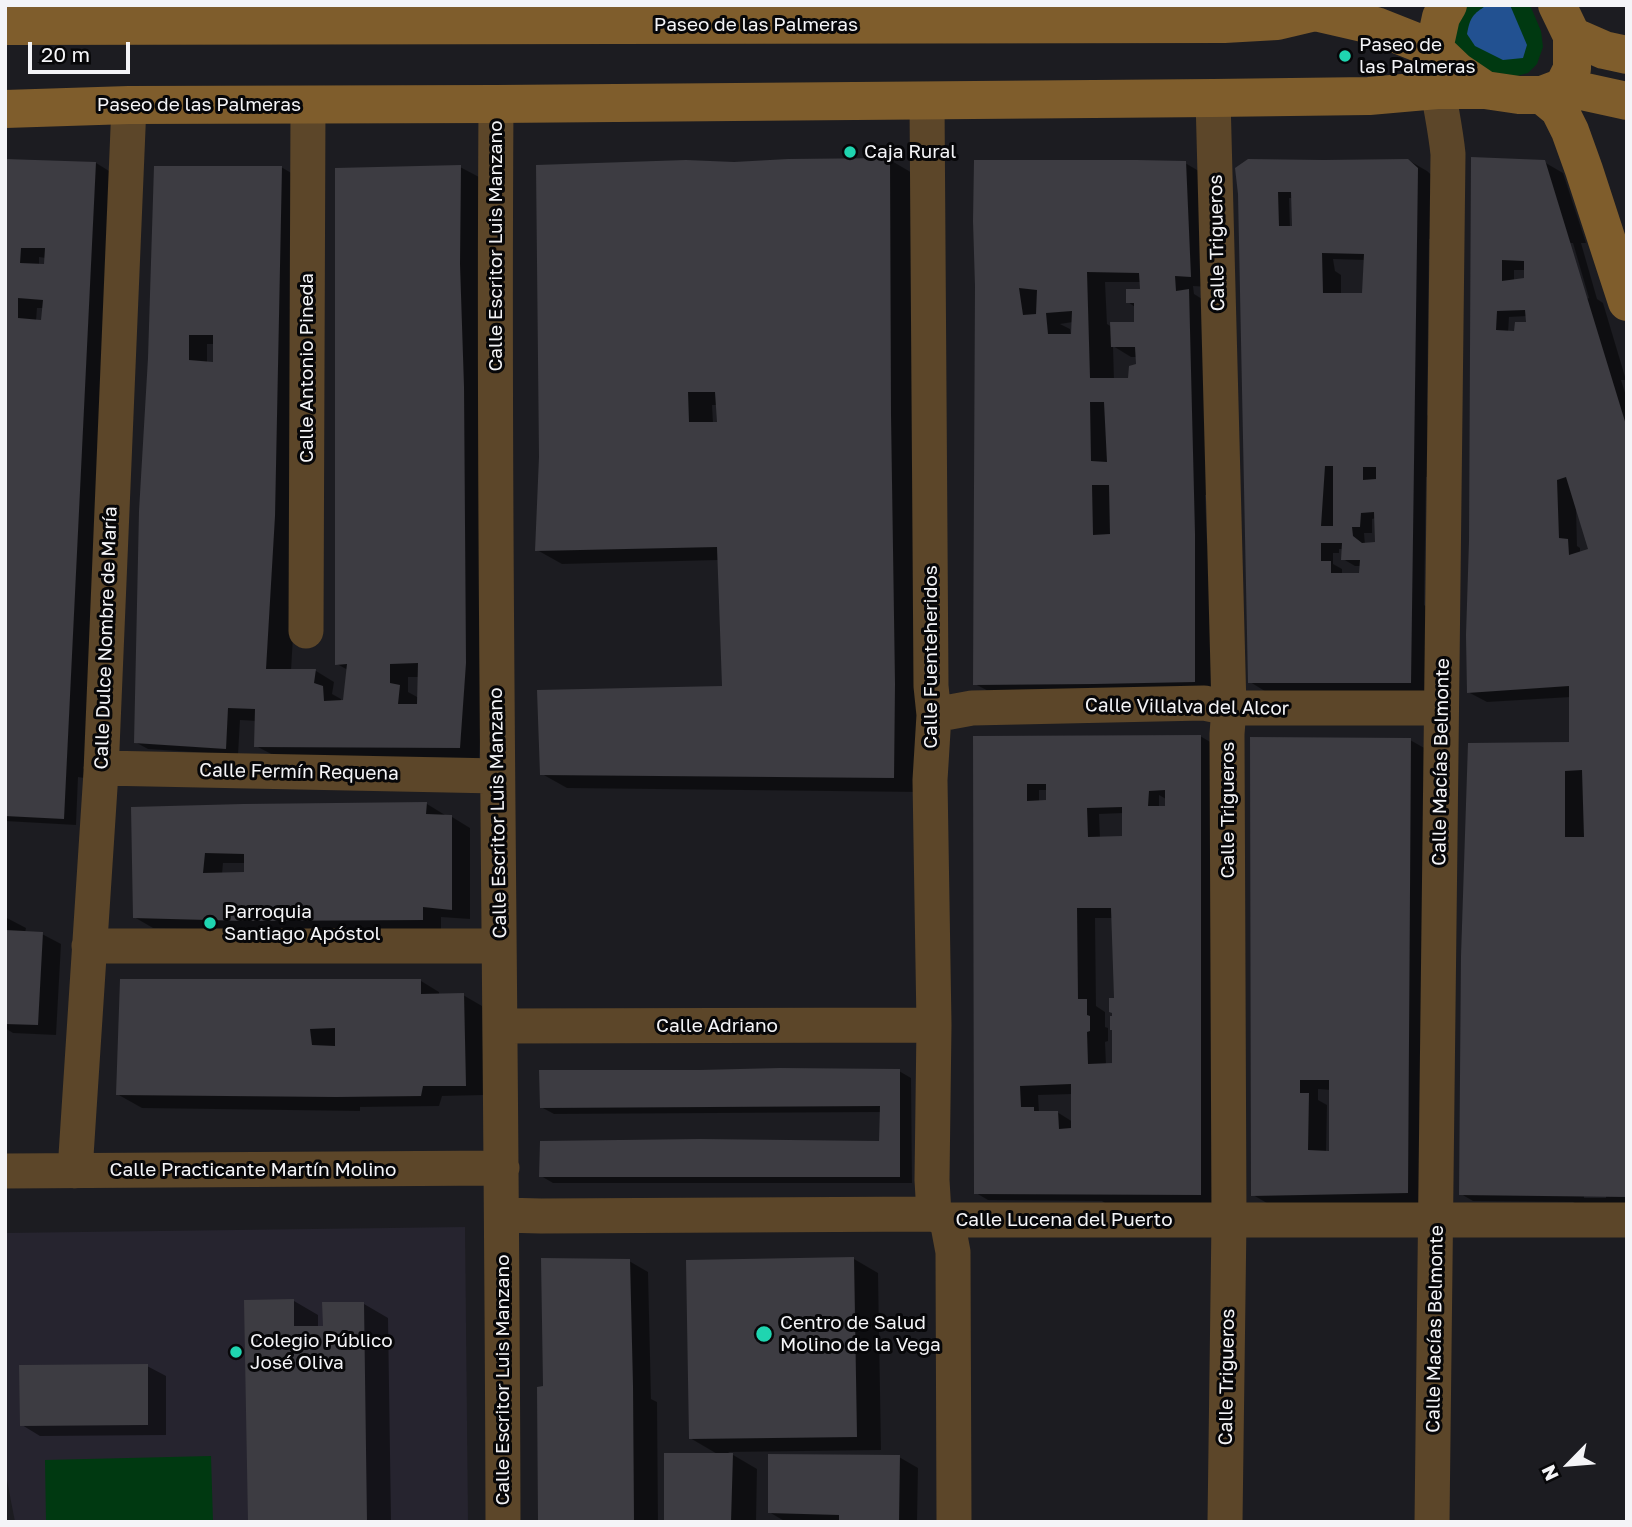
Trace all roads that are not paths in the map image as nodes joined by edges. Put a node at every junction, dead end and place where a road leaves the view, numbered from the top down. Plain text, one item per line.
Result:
1 (1448, 5) edge
2 (1323, 9) edge
3 (1565, 21) edge
4 (5, 26) edge
5 (1434, 49) junction
6 (1627, 55) edge
7 (1437, 90) junction
8 (1485, 90) junction
9 (1552, 91) junction
10 (1213, 99) junction
11 (928, 100) junction
12 (1627, 101) edge
13 (496, 104) junction
14 (129, 105) junction
15 (308, 105) junction
16 (5, 109) edge
17 (1627, 302) edge
18 (306, 631) dead end
19 (1229, 708) junction
20 (1441, 708) junction
21 (934, 715) junction
22 (101, 768) junction
23 (497, 776) junction
24 (89, 946) junction
25 (499, 946) junction
26 (934, 1025) junction
27 (500, 1027) junction
28 (502, 1168) junction
29 (5, 1171) edge
30 (75, 1171) junction
31 (502, 1215) junction
32 (941, 1217) junction
33 (1229, 1220) junction
34 (1627, 1220) edge
35 (1436, 1221) junction
36 (503, 1522) edge
37 (954, 1522) edge
38 (1225, 1522) edge
39 (1432, 1522) edge

1 - 5 main road, Calle Macías Belmonte
2 - 4 main road, Paseo de las Palmeras
2 - 5 main road, Paseo de las Palmeras
3 - 6 main road
3 - 9 main road
5 - 7 street, Calle Macías Belmonte
5 - 8 main road, Paseo de las Palmeras
7 - 8 main road, Paseo de las Palmeras
7 - 10 main road, Paseo de las Palmeras
7 - 20 street, Calle Macías Belmonte
8 - 9 main road, Paseo de las Palmeras
9 - 12 main road, Paseo de las Palmeras
9 - 17 main road
10 - 11 main road, Paseo de las Palmeras
10 - 19 street, Calle Trigueros
11 - 13 main road, Paseo de las Palmeras
11 - 21 street, Calle Fuenteheridos
13 - 15 main road, Paseo de las Palmeras
13 - 23 street, Calle Escritor Luis Manzano
14 - 15 main road, Paseo de las Palmeras
14 - 16 main road, Paseo de las Palmeras
14 - 22 street, Calle Dulce Nombre de María
15 - 18 street, Calle Antonio Pineda
19 - 20 street, Calle Villalva del Alcor
19 - 21 street, Calle Villalva del Alcor
19 - 33 street, Calle Trigueros
20 - 35 street, Calle Macías Belmonte
21 - 26 street, Calle Fuenteheridos
22 - 23 street, Calle Fermín Requena
22 - 24 street, Calle Dulce Nombre de María
23 - 25 street, Calle Escritor Luis Manzano
24 - 25 street
24 - 30 street, Calle Dulce Nombre de María
25 - 27 street, Calle Escritor Luis Manzano
26 - 27 street, Calle Adriano
26 - 32 street, Calle Fuenteheridos
27 - 28 street, Calle Escritor Luis Manzano
28 - 30 street, Calle Practicante Martín Molino
28 - 31 street, Calle Escritor Luis Manzano
29 - 30 street, Calle Practicante Martín Molino
31 - 32 street, Calle Lucena del Puerto
31 - 36 street, Calle Escritor Luis Manzano
32 - 33 street, Calle Lucena del Puerto
32 - 37 street, Calle Fuenteheridos
33 - 35 street, Calle Lucena del Puerto
33 - 38 street, Calle Trigueros
34 - 35 street, Calle Lucena del Puerto
35 - 39 street, Calle Macías Belmonte

